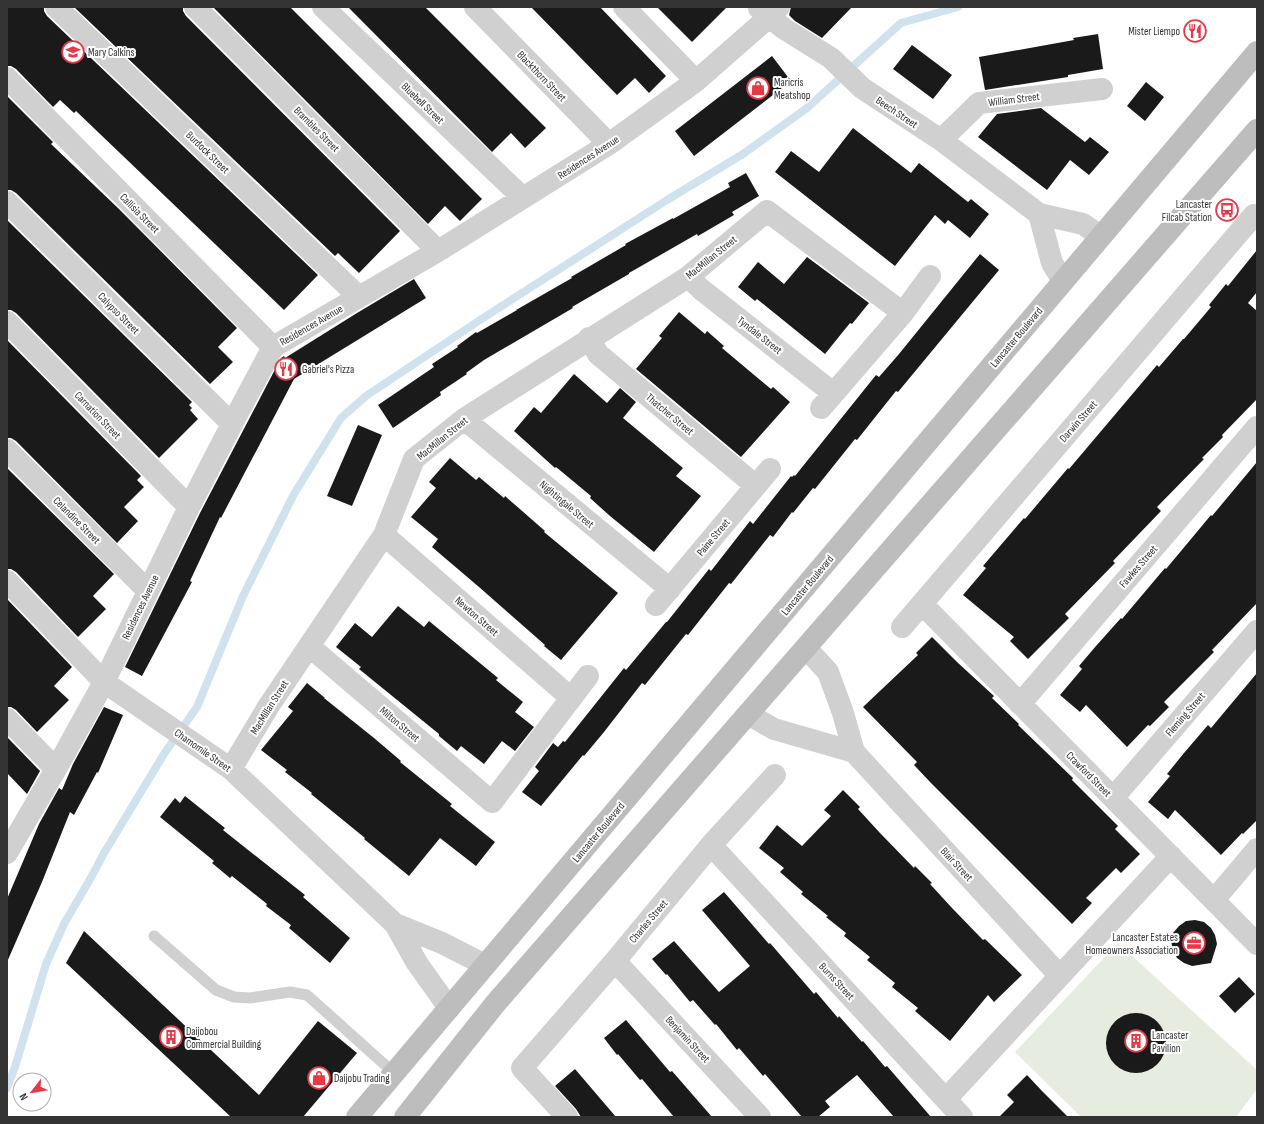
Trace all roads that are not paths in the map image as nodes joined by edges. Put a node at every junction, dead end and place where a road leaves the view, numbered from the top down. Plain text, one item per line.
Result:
1 (56, 7) edge
2 (195, 7) edge
3 (323, 7) edge
4 (475, 7) edge
5 (624, 7) edge
6 (772, 15) edge
7 (1257, 52) edge
8 (7, 78) edge
9 (696, 81) junction
10 (1102, 88) dead end
11 (1257, 130) edge
12 (941, 140) junction
13 (609, 144) junction
14 (523, 198) junction
15 (7, 202) edge
16 (1039, 214) junction
17 (1256, 217) edge
18 (1100, 236) junction
19 (438, 251) junction
20 (930, 276) dead end
21 (688, 277) junction
22 (1063, 281) junction
23 (359, 297) junction
24 (903, 313) junction
25 (7, 322) edge
26 (589, 338) junction
27 (273, 347) junction
28 (464, 419) junction
29 (232, 424) junction
30 (1257, 427) edge
31 (7, 450) edge
32 (770, 469) dead end
33 (756, 486) junction
34 (189, 507) junction
35 (384, 535) junction
36 (7, 581) edge
37 (670, 588) junction
38 (148, 591) junction
39 (922, 604) junction
40 (656, 605) dead end
41 (902, 627) dead end
42 (1257, 631) edge
43 (309, 646) junction
44 (806, 648) junction
45 (588, 676) dead end
46 (104, 682) junction
47 (571, 698) junction
48 (1020, 704) junction
49 (748, 714) junction
50 (7, 719) edge
51 (854, 752) junction
52 (56, 769) junction
53 (231, 770) junction
54 (775, 775) dead end
55 (1113, 798) junction
56 (711, 845) junction
57 (1257, 849) edge
58 (7, 852) edge
59 (1171, 856) junction
60 (1214, 900) junction
61 (395, 924) junction
62 (154, 936) dead end
63 (1257, 944) edge
64 (615, 961) junction
65 (485, 965) junction
66 (1060, 976) junction
67 (449, 1008) junction
68 (394, 1073) junction
69 (946, 1100) junction
70 (357, 1117) edge
71 (405, 1117) edge
72 (567, 1117) edge
73 (760, 1117) edge
74 (962, 1117) edge

1 - 23 street, Burdock Street
2 - 19 street, Brambles Street
3 - 14 street, Bluebell Street
4 - 13 street, Blackthorn Street
5 - 9 street
6 - 9 street, Residences Avenue
6 - 12 street, Beech Street
7 - 18 main road, Lancaster Boulevard
8 - 27 street, Callisia Street
9 - 13 street, Residences Avenue
10 - 12 street, William Street
11 - 44 main road
12 - 16 street, Beech Street
13 - 14 street, Residences Avenue
14 - 19 street, Residences Avenue
15 - 29 street, Calypso Street
16 - 18 street, Beech Street
16 - 22 street
17 - 39 street, Darwin Street
18 - 22 main road, Lancaster Boulevard
19 - 23 street, Residences Avenue
20 - 24 street
21 - 24 street, MacMillan Street
21 - 24 street, Tyndale Street
21 - 26 street, MacMillan Street
22 - 65 main road, Lancaster Boulevard
23 - 27 street, Residences Avenue
25 - 34 street, Carnation Street
26 - 28 street, MacMillan Street
26 - 33 street, Thatcher Street
27 - 29 street, Residences Avenue
28 - 35 street, MacMillan Street
28 - 37 street, Nightingale Street
29 - 34 street, Residences Avenue
30 - 48 street, Fawkes Street
31 - 38 street, Celandine Street
32 - 33 street, Paine Street
33 - 37 street, Paine Street
34 - 38 street, Residences Avenue
35 - 43 street, MacMillan Street
35 - 47 street, Newton Street
36 - 46 street, Chamomile Street
37 - 40 street, Paine Street
38 - 46 street, Residences Avenue
39 - 41 street, Darwin Street
39 - 48 street, Crawford Street
42 - 55 street, Fleming Street
43 - 47 street, Milton Street
43 - 53 street, MacMillan Street
44 - 49 main road
44 - 51 street, Blair Street
45 - 47 street
46 - 52 street, Residences Avenue
46 - 53 street, Chamomile Street
48 - 55 street, Crawford Street
49 - 51 street
49 - 71 main road
50 - 52 street
51 - 66 street, Blair Street
52 - 58 street, Residences Avenue
53 - 61 street, Chamomile Street
54 - 56 street, Charles Street
55 - 59 street, Crawford Street
56 - 64 street, Charles Street
56 - 69 street, Burns Street
57 - 60 street
59 - 60 street, Crawford Street
59 - 66 street
60 - 63 street, Crawford Street
61 - 65 street, Chamomile Street
61 - 67 street, Chamomile Street
62 - 68 lane
64 - 72 street, Charles Street
64 - 73 street, Benjamin Street
65 - 67 main road, Lancaster Boulevard
66 - 69 street
67 - 68 main road, Lancaster Boulevard
68 - 70 main road, Lancaster Boulevard
69 - 74 street, Burns Street

